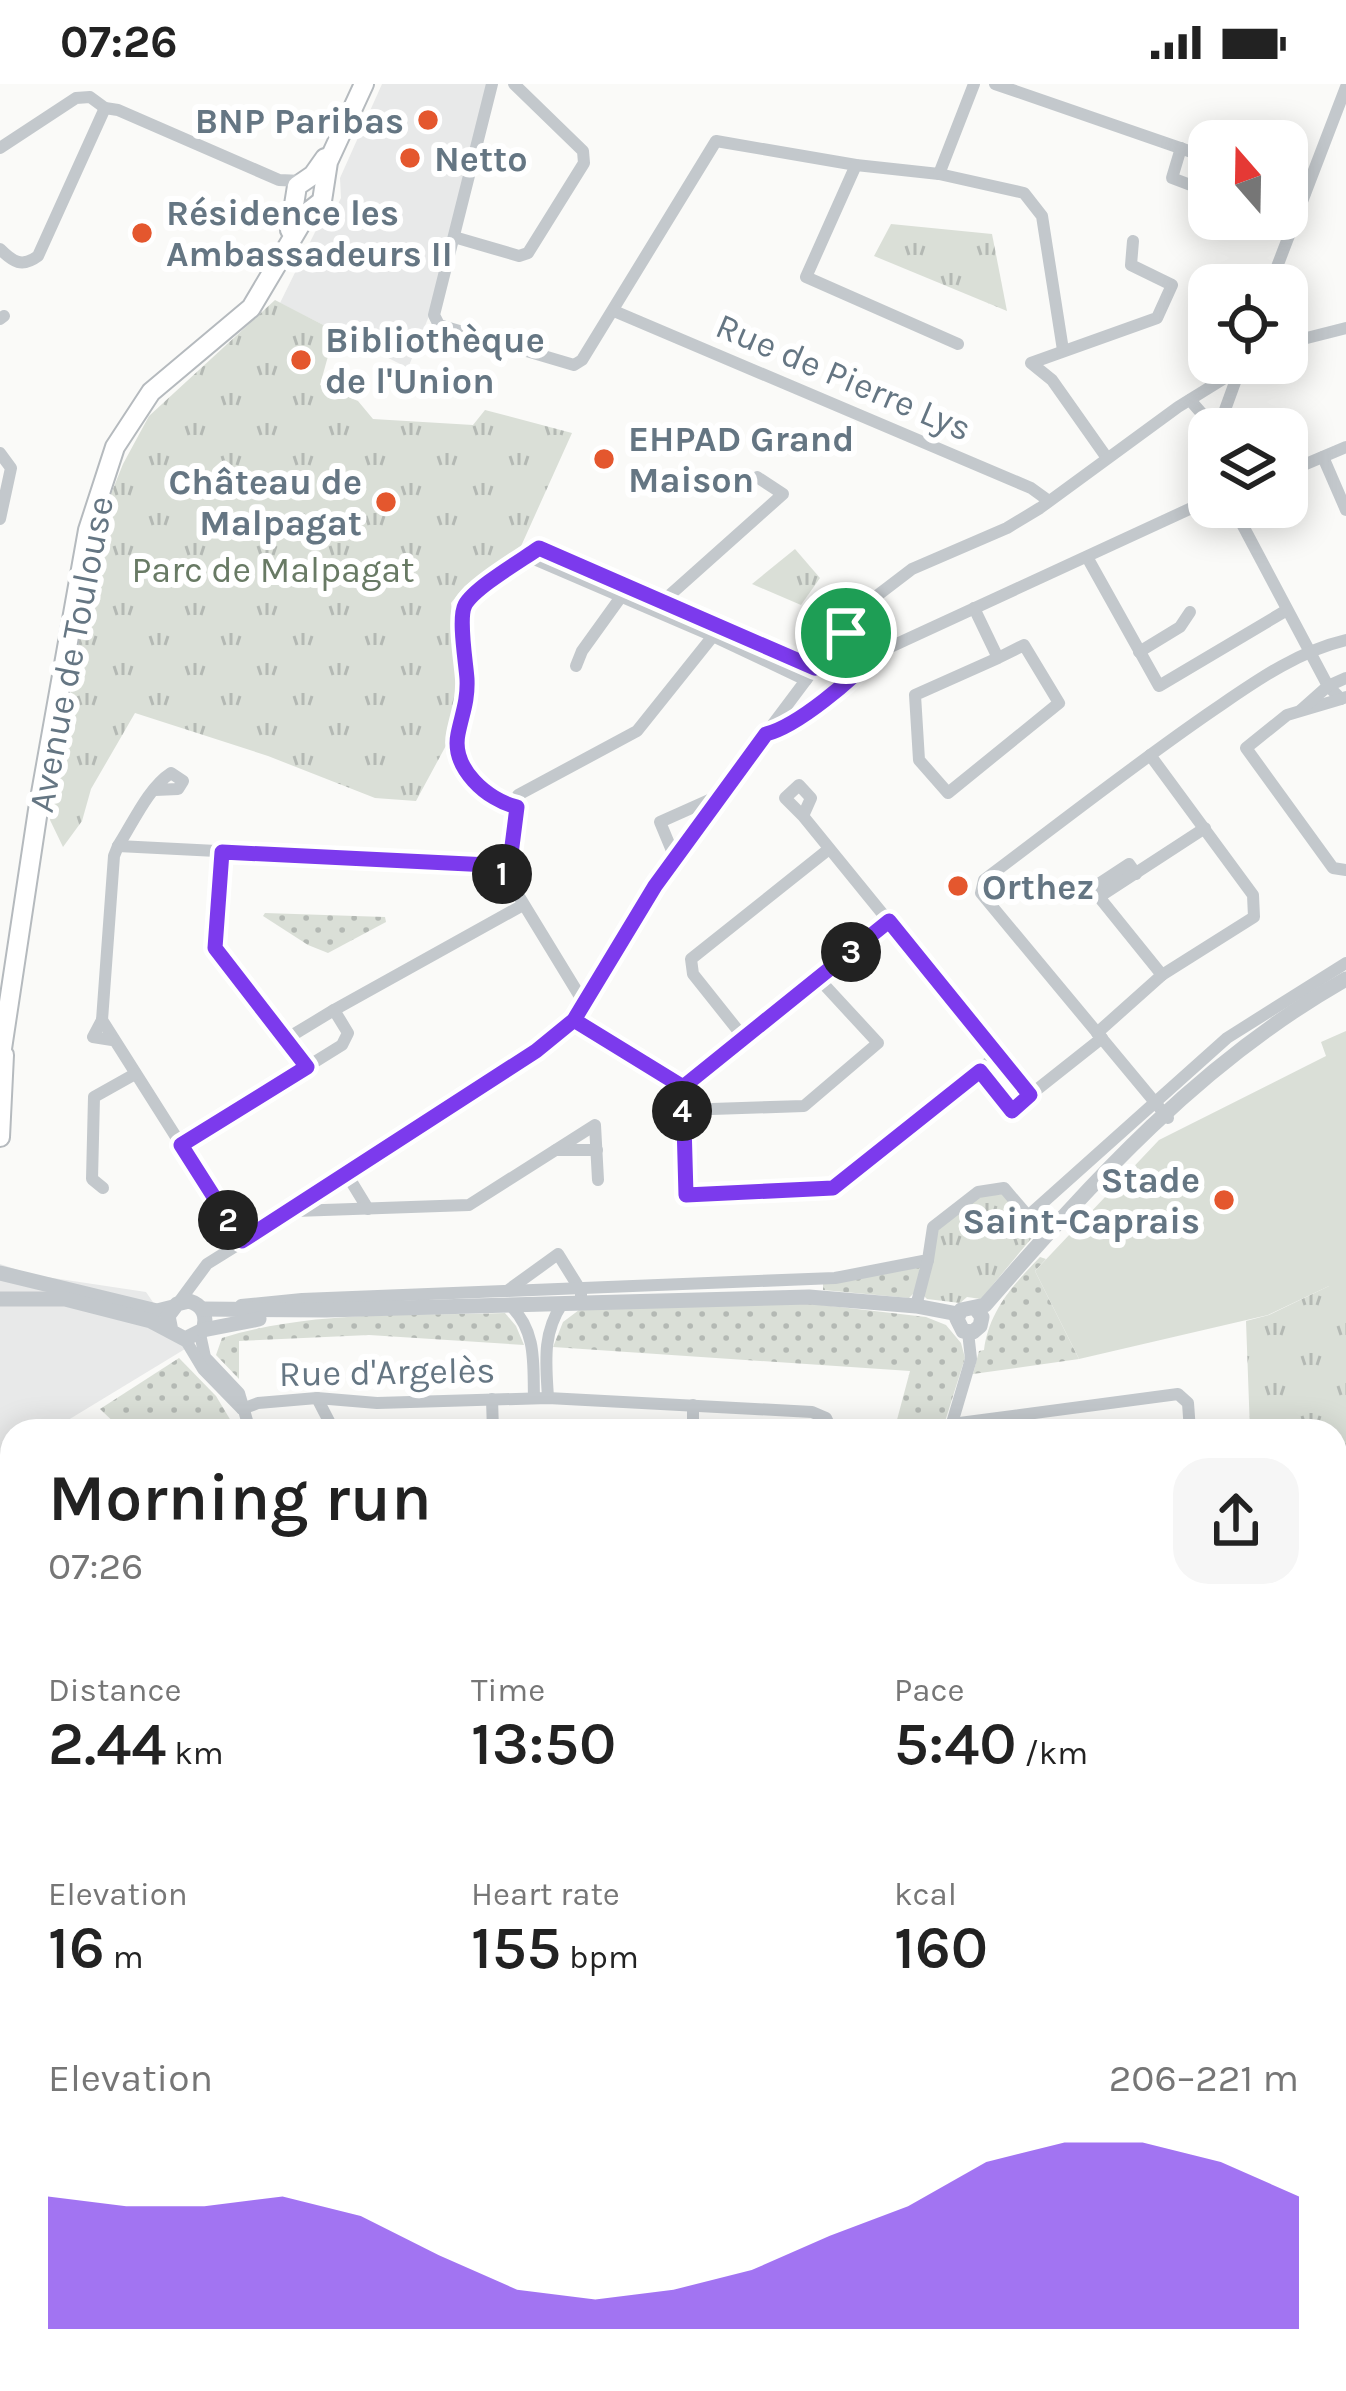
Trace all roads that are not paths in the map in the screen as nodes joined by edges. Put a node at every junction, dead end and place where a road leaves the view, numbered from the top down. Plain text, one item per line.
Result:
1 (364, 84) edge
2 (492, 84) edge
3 (514, 84) edge
4 (974, 84) edge
5 (995, 84) edge
6 (1346, 87) edge
7 (105, 108) junction
8 (0, 148) edge
9 (1181, 148) junction
10 (1188, 150) edge
11 (856, 165) junction
12 (939, 174) junction
13 (1188, 184) edge
14 (1308, 185) edge
15 (307, 192) junction
16 (454, 237) junction
17 (1133, 241) dead end
18 (0, 249) edge
19 (614, 311) junction
20 (1346, 328) edge
21 (1308, 338) edge
22 (958, 344) dead end
23 (1063, 350) junction
24 (1215, 384) edge
25 (1190, 400) junction
26 (1197, 408) edge
27 (1346, 447) edge
28 (0, 453) edge
29 (1324, 457) junction
30 (1107, 458) junction
31 (1308, 463) edge
32 (757, 478) dead end
33 (1049, 501) junction
34 (1188, 510) edge
35 (1346, 510) edge
36 (0, 519) edge
37 (1244, 528) edge
38 (1087, 557) junction
39 (624, 592) junction
40 (662, 602) junction
41 (974, 608) junction
42 (1287, 610) junction
43 (1190, 612) dead end
44 (846, 633) junction
45 (713, 635) junction
46 (1346, 640) edge
47 (1139, 652) junction
48 (1308, 652) junction
49 (875, 654) junction
50 (998, 658) junction
51 (576, 666) dead end
52 (815, 668) junction
53 (1346, 678) edge
54 (804, 682) junction
55 (1328, 686) junction
56 (1344, 698) edge
57 (821, 700) junction
58 (1300, 710) junction
59 (766, 734) junction
60 (1150, 755) junction
61 (154, 790) dead end
62 (722, 794) junction
63 (517, 807) junction
64 (803, 816) dead end
65 (1205, 828) junction
66 (118, 846) junction
67 (830, 849) junction
68 (222, 852) junction
69 (675, 858) junction
70 (1346, 870) edge
71 (512, 885) junction
72 (523, 904) junction
73 (889, 921) junction
74 (1346, 963) edge
75 (1162, 975) junction
76 (818, 978) junction
77 (1346, 979) edge
78 (584, 1003) junction
79 (334, 1010) junction
80 (574, 1020) junction
81 (1100, 1036) junction
82 (744, 1038) junction
83 (286, 1039) junction
84 (2, 1053) edge
85 (998, 1055) junction
86 (307, 1067) junction
87 (980, 1071) junction
88 (135, 1074) junction
89 (683, 1087) junction
90 (1030, 1095) junction
91 (682, 1110) junction
92 (1163, 1112) junction
93 (0, 1137) edge
94 (181, 1145) junction
95 (554, 1150) junction
96 (597, 1150) junction
97 (346, 1173) junction
98 (598, 1180) dead end
99 (103, 1188) dead end
100 (368, 1209) junction
101 (287, 1212) junction
102 (1028, 1216) junction
103 (1045, 1236) junction
104 (242, 1241) junction
105 (928, 1259) junction
106 (0, 1274) edge
107 (197, 1274) junction
108 (581, 1297) junction
109 (0, 1299) edge
110 (509, 1299) junction
111 (562, 1304) junction
112 (176, 1305) junction
113 (916, 1306) junction
114 (200, 1307) junction
115 (299, 1308) junction
116 (976, 1309) junction
117 (958, 1314) junction
118 (968, 1332) junction
119 (190, 1333) junction
120 (316, 1398) junction
121 (541, 1398) junction
122 (492, 1399) junction
123 (693, 1406) junction
124 (242, 1409) junction
125 (246, 1419) edge
126 (327, 1419) edge
127 (493, 1419) edge
128 (692, 1419) edge
129 (826, 1419) edge
130 (954, 1419) edge
131 (1011, 1419) edge
132 (1189, 1419) edge

1 - 15 main road, Avenue de Toulouse
2 - 16 street
3 - 16 street
4 - 12 street
5 - 9 street
6 - 14 street
7 - 8 street
7 - 15 street
7 - 18 street
9 - 10 street
9 - 13 street
11 - 12 street
11 - 19 street
11 - 22 street
12 - 23 street
15 - 84 main road, Avenue de Toulouse
16 - 19 street
17 - 23 street
19 - 33 street, Rue de Pierre Lys
20 - 21 street
23 - 30 street
24 - 25 street
25 - 26 street
25 - 30 street
27 - 29 street
28 - 36 street
29 - 31 street
29 - 35 street
30 - 33 street
32 - 40 street
33 - 44 street
34 - 38 street
37 - 42 street
38 - 41 street
38 - 47 street
39 - 40 street
39 - 45 street
39 - 51 street
39 - 63 street
40 - 52 street
41 - 49 street
41 - 50 street
42 - 47 street
42 - 48 street
43 - 47 street
44 - 49 street
44 - 52 street
45 - 54 street
45 - 63 street
46 - 48 street
48 - 55 street
48 - 60 street
49 - 57 street
50 - 50 street
52 - 54 street
53 - 55 street
54 - 57 street
54 - 59 street
55 - 56 street
55 - 58 street
56 - 58 street
57 - 59 street
58 - 70 street
59 - 62 street
60 - 65 street
60 - 81 street
61 - 66 street
62 - 69 street
62 - 69 street
63 - 71 street
64 - 67 street
65 - 75 street
65 - 75 street
66 - 68 street
66 - 88 street
67 - 73 street
67 - 82 street
68 - 71 street
68 - 83 street
69 - 78 street
71 - 72 street
72 - 78 street
72 - 79 street
73 - 76 street
73 - 85 street
74 - 92 street
75 - 81 street
76 - 82 street
76 - 91 street
77 - 92 street
78 - 80 street
79 - 83 street
79 - 86 street
80 - 89 street
80 - 97 street
81 - 90 street
81 - 92 street
82 - 89 street
83 - 86 street
84 - 93 main road, Avenue de Toulouse
85 - 87 street
85 - 90 street
86 - 94 street
87 - 90 street
87 - 91 street
88 - 94 street
88 - 99 street
89 - 91 street
92 - 102 street
92 - 103 street
94 - 104 street
95 - 96 street
95 - 96 street
95 - 100 street
96 - 98 street
97 - 100 street
97 - 101 street
100 - 101 street
101 - 104 street
102 - 103 street
102 - 105 street
103 - 116 street
104 - 107 street
105 - 108 street
105 - 113 street
106 - 112 street
107 - 112 street
107 - 114 street
108 - 110 street
108 - 110 street
108 - 111 street
108 - 113 street
109 - 119 street
110 - 111 street
110 - 115 street
110 - 115 street
110 - 121 street, Rue d'Argelès
111 - 121 street, Rue d'Argelès
112 - 114 street
112 - 119 street
113 - 117 street
114 - 115 street
114 - 119 street
115 - 119 street
116 - 117 street
116 - 118 street
117 - 118 street
118 - 130 street
119 - 124 street
120 - 122 street, Rue d'Argelès
120 - 124 street, Rue d'Argelès
120 - 126 street
121 - 122 street, Rue d'Argelès
121 - 123 street, Rue d'Argelès
122 - 127 street
123 - 128 street
123 - 129 street, Rue d'Argelès
124 - 125 street
131 - 132 street

